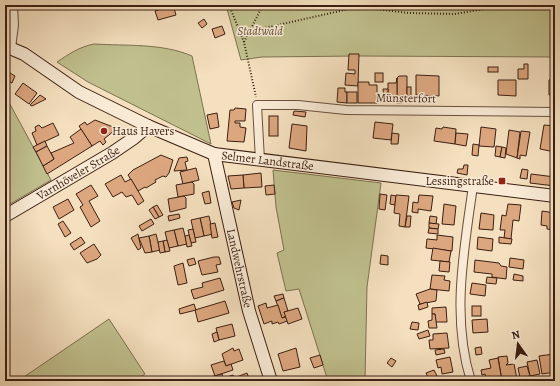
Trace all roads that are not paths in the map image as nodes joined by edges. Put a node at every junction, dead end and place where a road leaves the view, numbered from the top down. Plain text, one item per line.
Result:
1 (13, 5) edge
2 (8, 47) edge
3 (555, 112) edge
4 (148, 126) junction
5 (214, 154) junction
6 (260, 160) junction
7 (473, 186) junction
8 (555, 196) edge
9 (5, 216) edge
10 (271, 381) edge
11 (471, 381) edge

1 - 2 street
2 - 4 main road, Selmer Landstraße
3 - 6 street, Münsterfort
4 - 5 main road, Selmer Landstraße
4 - 9 main road, Varnhöveler Straße
5 - 6 main road, Selmer Landstraße
5 - 10 main road, Landwehrstraße
6 - 7 main road, Selmer Landstraße
7 - 8 main road, Selmer Landstraße
7 - 11 street

